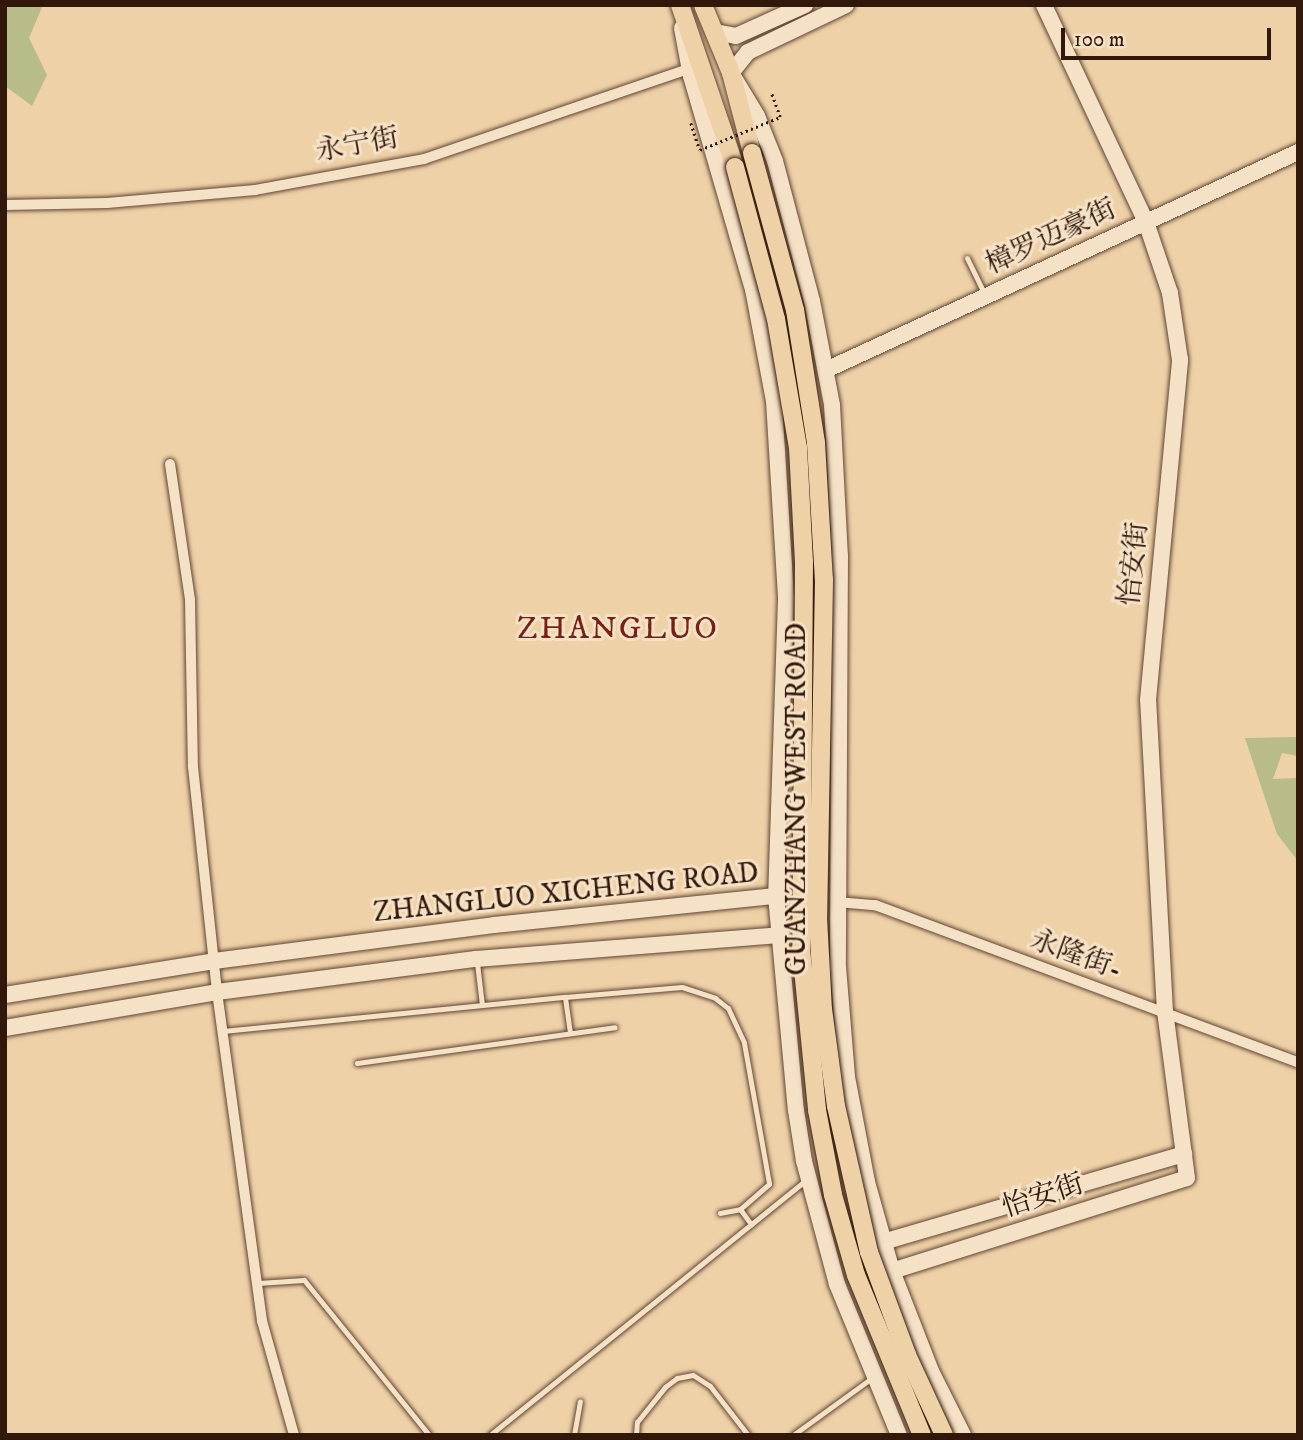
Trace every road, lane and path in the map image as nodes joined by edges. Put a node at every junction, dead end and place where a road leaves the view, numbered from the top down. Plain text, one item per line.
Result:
1 (679, 5) edge
2 (703, 5) edge
3 (805, 5) edge
4 (846, 5) edge
5 (1044, 5) edge
6 (714, 32) junction
7 (696, 66) junction
8 (731, 73) junction
9 (771, 92) dead end
10 (691, 124) dead end
11 (1298, 152) edge
12 (5, 205) edge
13 (1146, 222) junction
14 (967, 258) dead end
15 (985, 296) junction
16 (826, 370) junction
17 (170, 464) dead end
18 (781, 765) junction
19 (837, 766) junction
20 (776, 896) junction
21 (836, 902) junction
22 (779, 935) junction
23 (476, 959) junction
24 (214, 961) junction
25 (217, 992) junction
26 (5, 995) edge
27 (565, 997) junction
28 (482, 1005) junction
29 (1165, 1012) junction
30 (615, 1027) dead end
31 (5, 1028) edge
32 (222, 1031) junction
33 (570, 1033) junction
34 (1298, 1062) edge
35 (356, 1063) dead end
36 (1184, 1154) junction
37 (808, 1178) junction
38 (740, 1209) junction
39 (720, 1213) dead end
40 (751, 1224) junction
41 (883, 1242) junction
42 (892, 1272) junction
43 (256, 1283) junction
44 (873, 1377) junction
45 (580, 1402) dead end
46 (294, 1435) edge
47 (429, 1435) edge
48 (490, 1435) edge
49 (574, 1435) edge
50 (636, 1435) edge
51 (748, 1435) edge
52 (793, 1435) edge
53 (900, 1435) edge
54 (922, 1435) edge
55 (944, 1435) edge
56 (963, 1435) edge

1 - 7 main road, GUANZHANG WEST ROAD
2 - 6 main road, GUANZHANG WEST ROAD
3 - 6 main road
4 - 8 main road
5 - 13 main road, 怡安街
6 - 8 main road, GUANZHANG WEST ROAD
7 - 12 street, 永宁街
7 - 18 main road
7 - 54 main road, GUANZHANG WEST ROAD, bridge
8 - 16 main road
8 - 55 main road, GUANZHANG WEST ROAD, bridge
9 - 10 path, bridge
11 - 13 main road, 樟罗迈豪街
13 - 15 main road, 樟罗迈豪街
13 - 29 main road, 怡安街
14 - 15 lane
15 - 16 main road, 樟罗迈豪街
16 - 19 main road
17 - 24 street
18 - 19 main road
18 - 20 main road
19 - 21 main road
20 - 21 main road, ZHANGLUO XICHENG ROAD
20 - 22 main road
20 - 24 main road, ZHANGLUO XICHENG ROAD
21 - 22 main road, ZHANGLUO XICHENG ROAD
21 - 29 street, 永隆街-
21 - 41 main road
22 - 23 main road, ZHANGLUO XICHENG ROAD
22 - 37 main road
23 - 25 main road, ZHANGLUO XICHENG ROAD
23 - 28 lane
24 - 25 street
24 - 26 main road, ZHANGLUO XICHENG ROAD
25 - 31 main road, ZHANGLUO XICHENG ROAD
25 - 32 street
27 - 28 lane
27 - 33 lane
27 - 38 lane
28 - 32 lane
29 - 34 street, 永隆街-
29 - 36 main road, 怡安街
30 - 33 lane
32 - 43 street
33 - 35 lane
36 - 41 main road, 怡安街
36 - 42 main road, 怡安街
37 - 40 lane
37 - 44 main road
38 - 39 lane
38 - 40 lane
40 - 48 lane
41 - 42 main road
42 - 56 main road
43 - 46 street
43 - 47 lane
44 - 52 lane
44 - 53 main road
45 - 49 lane
50 - 51 lane

